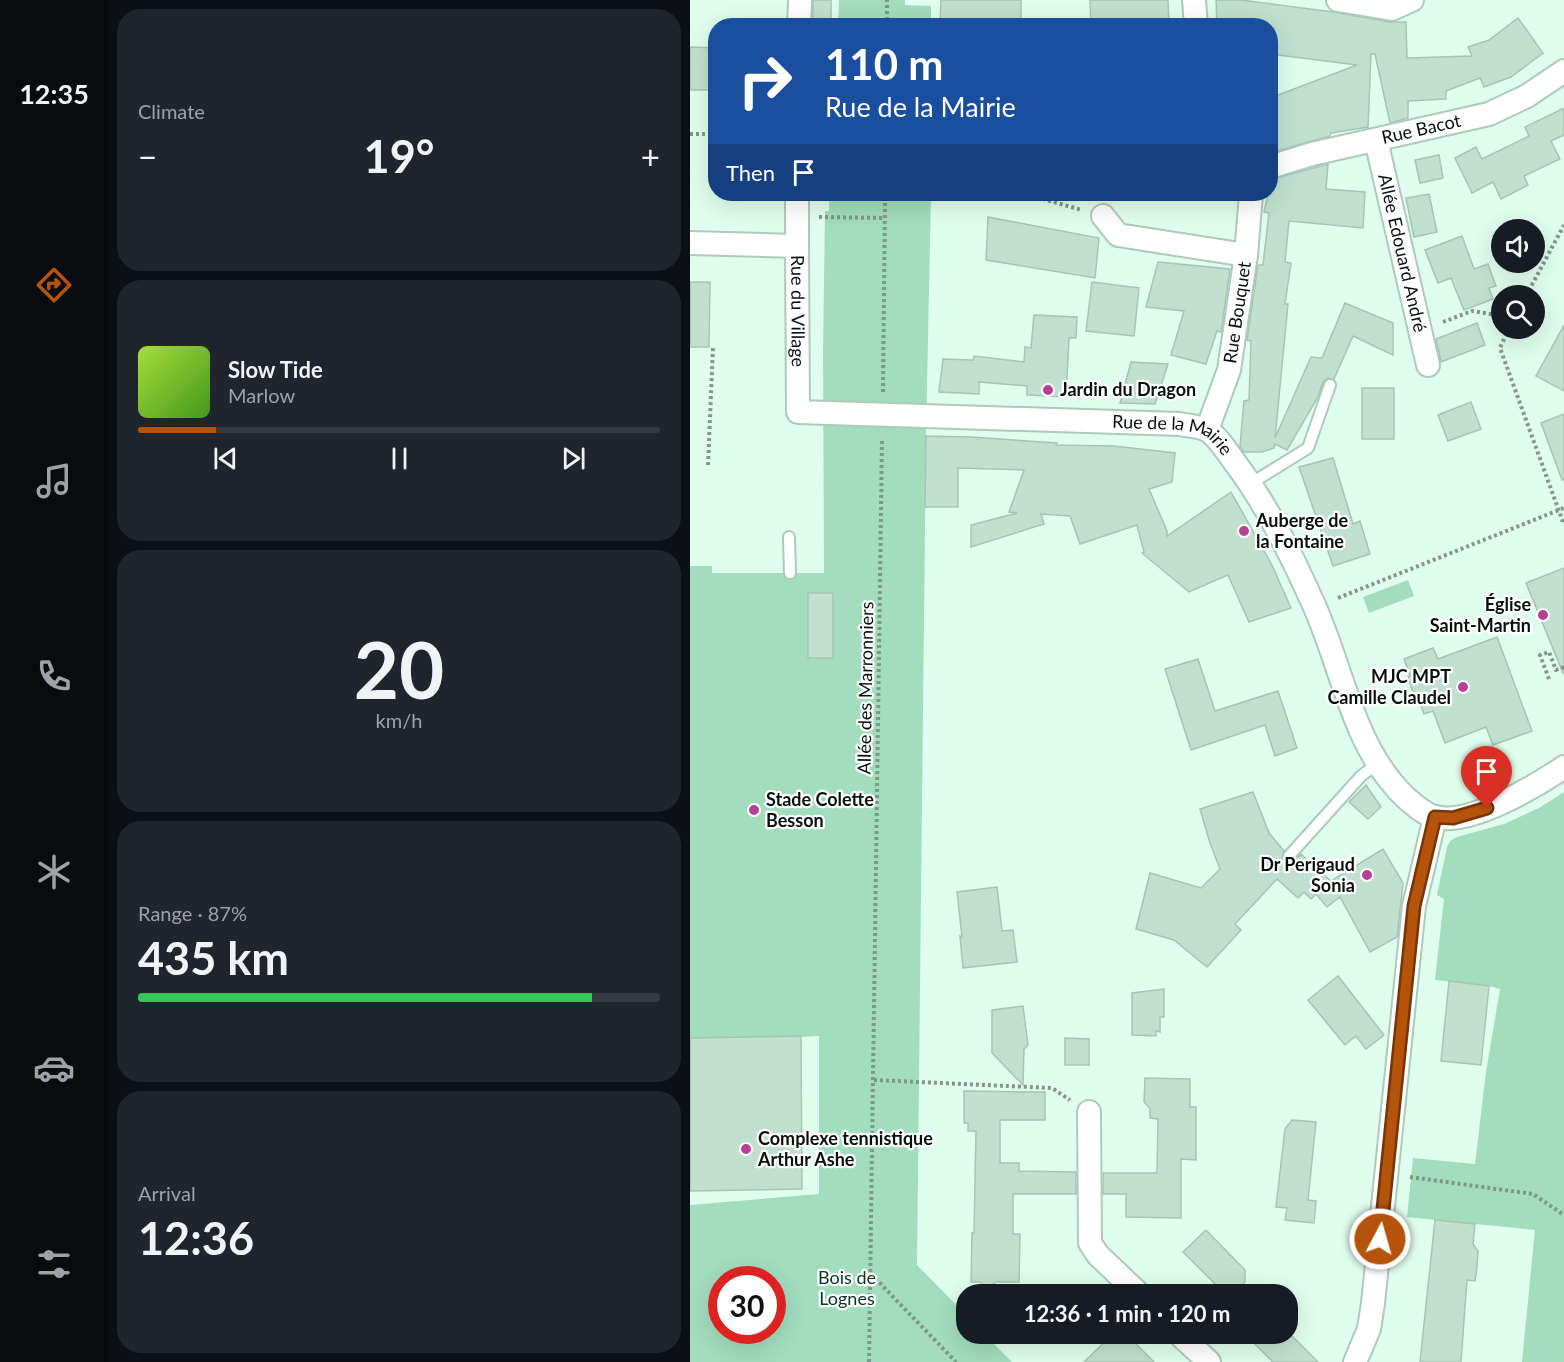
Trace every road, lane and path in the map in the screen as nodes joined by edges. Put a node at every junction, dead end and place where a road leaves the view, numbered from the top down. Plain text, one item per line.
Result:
1 (800, 0) edge
2 (887, 0) edge
3 (1194, 0) edge
4 (1338, 0) edge
5 (1412, 0) edge
6 (799, 18) edge
7 (887, 18) edge
8 (1195, 18) edge
9 (1564, 71) edge
10 (690, 134) edge
11 (708, 134) edge
12 (1376, 140) junction
13 (1278, 165) edge
14 (798, 201) edge
15 (885, 201) edge
16 (1050, 201) edge
17 (1250, 201) edge
18 (1103, 216) joint
19 (797, 217) junction
20 (885, 218) junction
21 (1564, 225) edge
22 (690, 243) edge
23 (797, 246) junction
24 (1246, 255) junction
25 (1532, 285) edge
26 (1491, 314) edge
27 (1420, 331) junction
28 (1504, 339) edge
29 (712, 347) dead end
30 (1428, 365) dead end
31 (1330, 385) dead end
32 (798, 411) joint
33 (883, 414) junction
34 (1207, 430) junction
35 (708, 465) dead end
36 (1251, 484) junction
37 (1564, 508) edge
38 (1558, 510) junction
39 (1564, 525) edge
40 (789, 537) dead end
41 (790, 573) dead end
42 (1314, 604) junction
43 (1564, 667) edge
44 (1549, 679) dead end
45 (1377, 764) junction
46 (1564, 767) edge
47 (1435, 817) junction
48 (1289, 856) dead end
49 (874, 1080) junction
50 (1089, 1112) joint
51 (1386, 1174) junction
52 (1564, 1215) edge
53 (871, 1274) junction
54 (1128, 1284) edge
55 (1190, 1344) edge
56 (1358, 1360) edge
57 (869, 1362) edge
58 (956, 1362) edge
59 (1209, 1362) edge

1 - 6 street
2 - 7 path
3 - 8 street
4 - 5 street
9 - 12 street, Rue Bacot
10 - 11 path
12 - 13 street, Rue Bacot
12 - 27 street, Allée Edouard André
14 - 19 street
15 - 20 path, Allée des Marronniers
16 - 18 path
17 - 24 street, Rue Bouquet
18 - 24 street
19 - 20 path
19 - 23 street
20 - 33 path, Allée des Marronniers
21 - 25 path
22 - 23 street, Rue du Village
23 - 32 street, Rue du Village
24 - 34 street, Rue Bouquet
26 - 27 path
27 - 30 street, Allée Edouard André
28 - 38 path
29 - 35 path
31 - 36 lane
32 - 33 street, Rue de la Mairie
33 - 34 street, Rue de la Mairie
33 - 49 path, Allée des Marronniers
34 - 36 street, Rue de la Mairie
36 - 42 street, Rue de la Mairie
37 - 38 path
38 - 39 path
38 - 42 path
40 - 41 lane
42 - 45 street, Rue de la Mairie
43 - 44 path
45 - 47 street, Rue de la Mairie
45 - 48 lane
46 - 47 street
47 - 51 street
49 - 50 path
49 - 53 path, Allée des Marronniers
50 - 54 street
51 - 52 path
51 - 56 street
53 - 57 path, Allée des Marronniers
53 - 58 path
55 - 59 street

